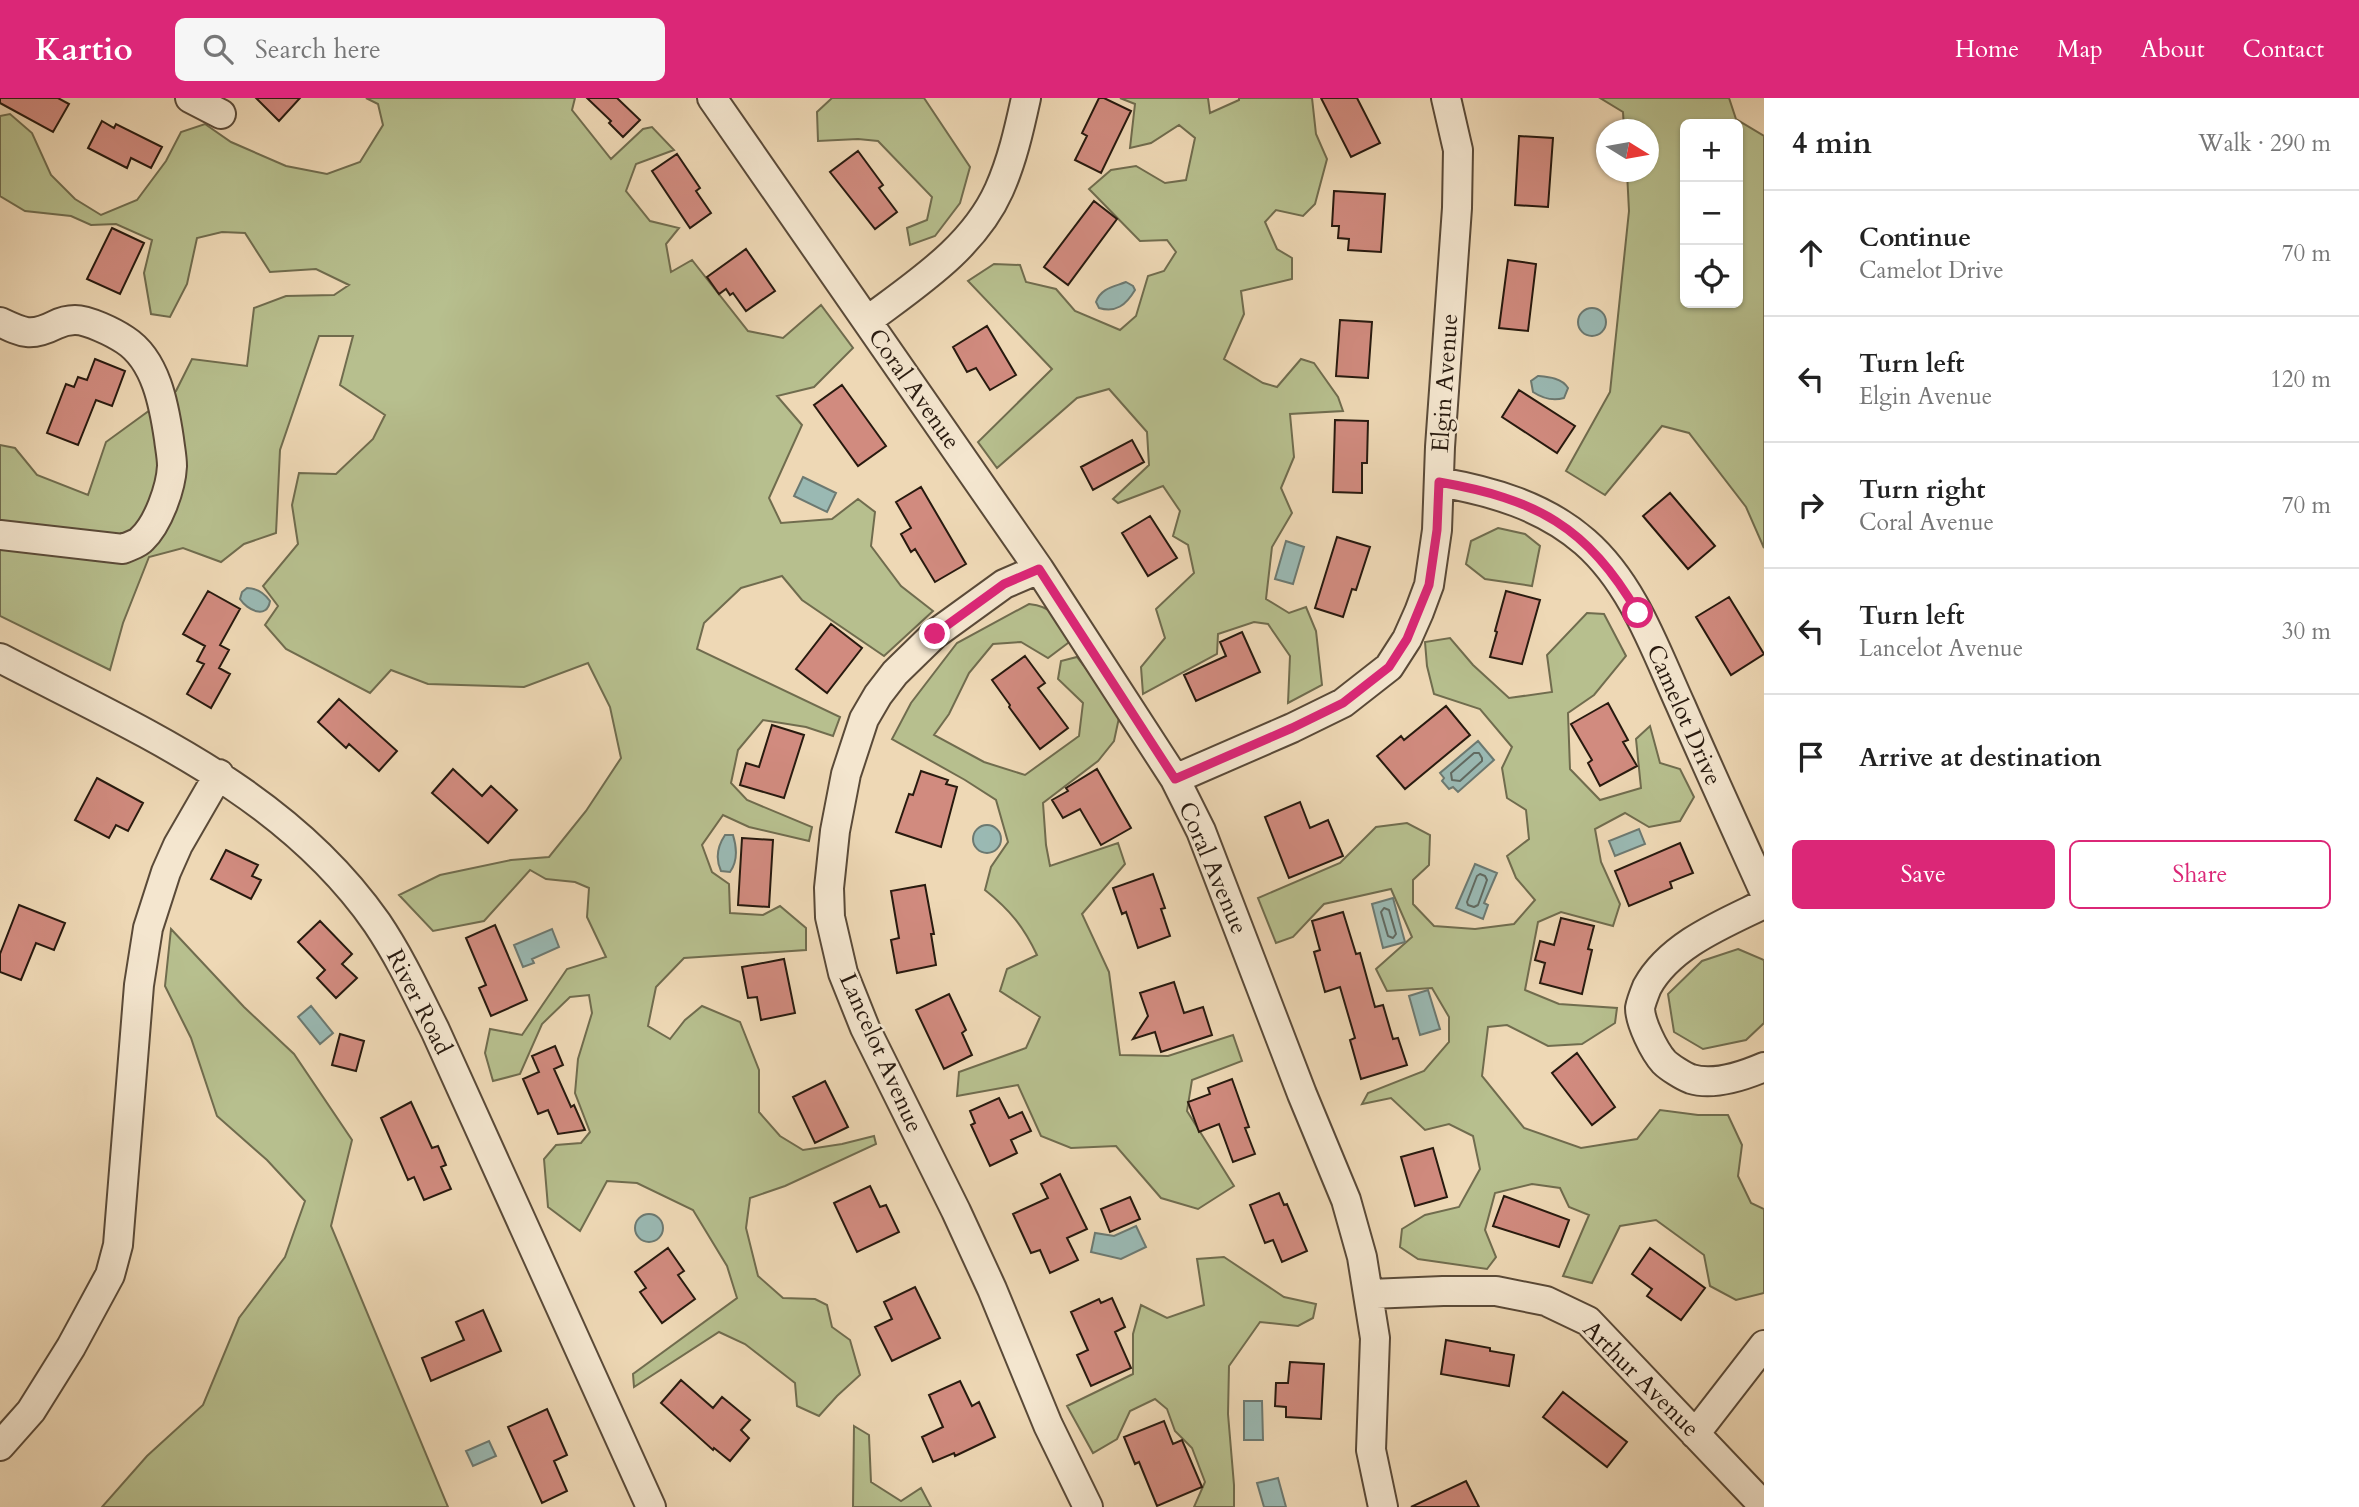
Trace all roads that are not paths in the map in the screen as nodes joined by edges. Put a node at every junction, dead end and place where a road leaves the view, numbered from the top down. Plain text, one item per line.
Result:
1 (190, 98) edge
2 (712, 98) edge
3 (1026, 98) edge
4 (1446, 98) edge
5 (221, 114) dead end
6 (867, 321) junction
7 (0, 322) edge
8 (1439, 482) junction
9 (0, 535) edge
10 (1039, 569) junction
11 (0, 658) edge
12 (219, 774) junction
13 (1175, 779) junction
14 (1764, 891) edge
15 (1764, 904) edge
16 (1764, 1067) edge
17 (1370, 1294) junction
18 (1764, 1345) edge
19 (1695, 1434) junction
20 (0, 1446) edge
21 (1764, 1506) edge
22 (651, 1507) edge
23 (1088, 1507) edge
24 (1383, 1507) edge

1 - 5 street
2 - 6 street, Coral Avenue
3 - 6 street
4 - 8 street, Elgin Avenue
6 - 10 street, Coral Avenue
7 - 9 street
8 - 13 street, Elgin Avenue
8 - 14 street, Camelot Drive
10 - 13 street, Coral Avenue
10 - 23 street, Lancelot Avenue
11 - 12 street, River Road
12 - 20 street
12 - 22 street, River Road
13 - 17 street, Coral Avenue
15 - 16 street
17 - 19 street, Arthur Avenue
17 - 24 street, Coral Avenue
18 - 19 street
19 - 21 street, Arthur Avenue

